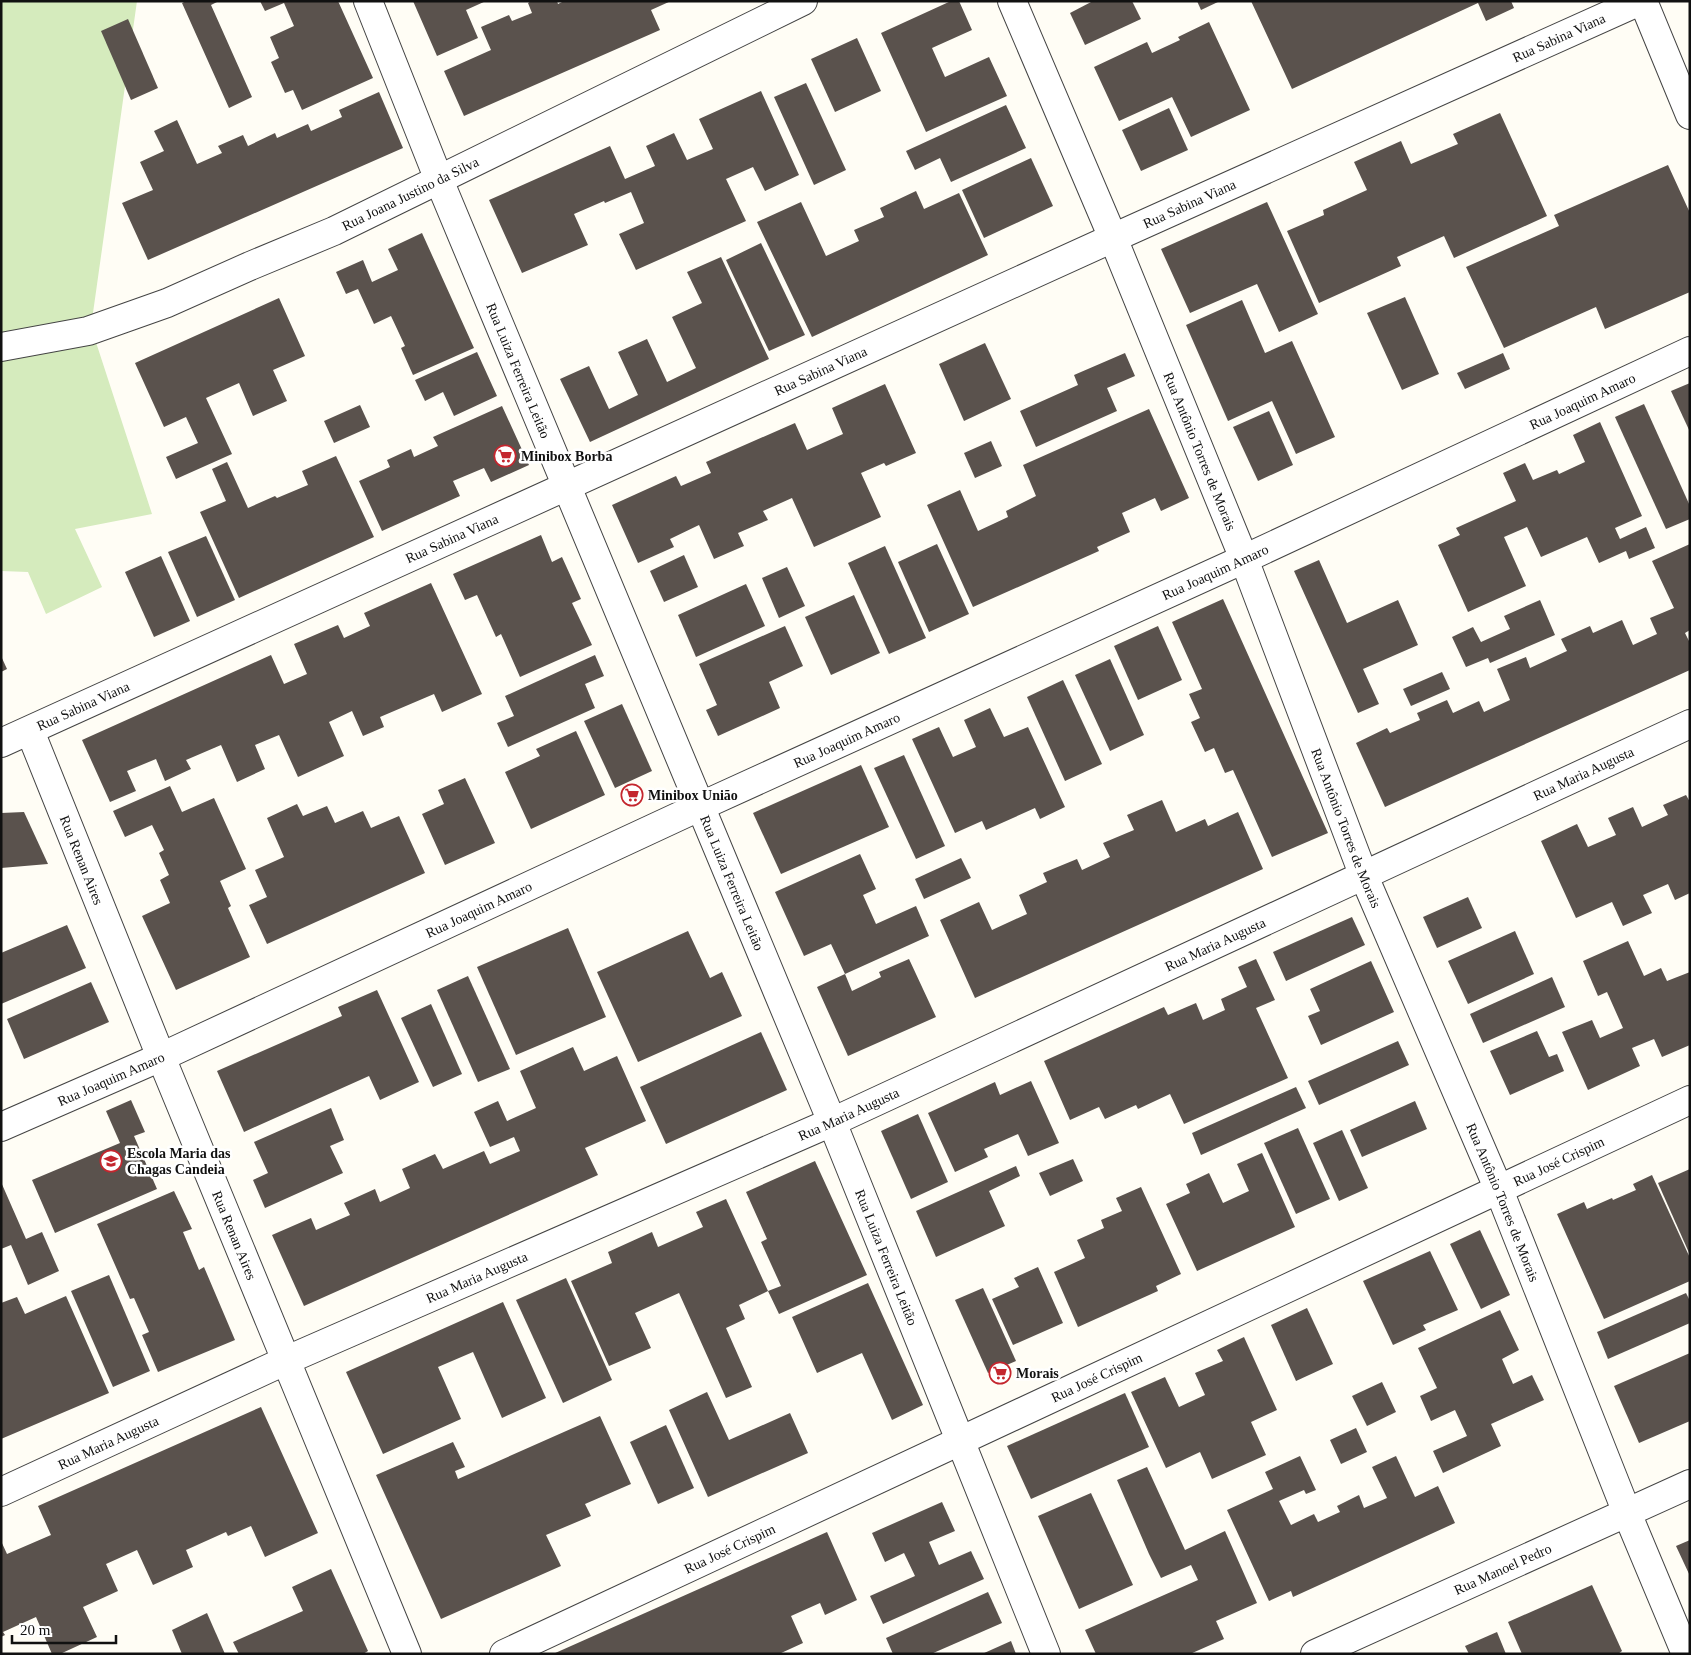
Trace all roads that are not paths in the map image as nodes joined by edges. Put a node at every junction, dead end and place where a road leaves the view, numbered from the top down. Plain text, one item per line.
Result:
1 (368, 1) edge
2 (803, 1) edge
3 (1012, 1) edge
4 (1642, 1) edge
5 (1690, 115) edge
6 (439, 180) junction
7 (1113, 238) junction
8 (1, 347) edge
9 (1690, 351) edge
10 (568, 486) junction
11 (1244, 559) junction
12 (1690, 724) edge
13 (30, 730) junction
14 (1, 743) edge
15 (699, 807) junction
16 (1363, 874) junction
17 (161, 1056) junction
18 (1690, 1100) edge
19 (832, 1122) junction
20 (1, 1127) edge
21 (1499, 1190) junction
22 (287, 1360) junction
23 (959, 1442) junction
24 (1690, 1484) edge
25 (1, 1492) edge
26 (1627, 1513) junction
27 (407, 1654) edge
28 (504, 1654) edge
29 (1046, 1654) edge
30 (1315, 1654) edge
31 (1686, 1654) edge

1 - 6 street, Rua Luiza Ferreira Leitão
2 - 6 street, Rua Joana Justino da Silva
3 - 7 street, Rua Antônio Torres de Morais
4 - 5 street
4 - 7 street, Rua Sabina Viana
6 - 8 street, Rua Joana Justino da Silva
6 - 10 street, Rua Luiza Ferreira Leitão
7 - 10 street, Rua Sabina Viana
7 - 11 street, Rua Antônio Torres de Morais
9 - 11 street, Rua Joaquim Amaro
10 - 13 street, Rua Sabina Viana
10 - 15 street, Rua Luiza Ferreira Leitão
11 - 15 street, Rua Joaquim Amaro
11 - 16 street, Rua Antônio Torres de Morais
12 - 16 street, Rua Maria Augusta
13 - 14 street, Rua Sabina Viana
13 - 17 street, Rua Renan Aires
15 - 17 street, Rua Joaquim Amaro
15 - 19 street, Rua Luiza Ferreira Leitão
16 - 19 street, Rua Maria Augusta
16 - 21 street, Rua Antônio Torres de Morais
17 - 20 street, Rua Joaquim Amaro
17 - 22 street, Rua Renan Aires
18 - 21 street, Rua José Crispim
19 - 22 street, Rua Maria Augusta
19 - 23 street, Rua Luiza Ferreira Leitão
21 - 23 street, Rua José Crispim
21 - 26 street, Rua Antônio Torres de Morais
22 - 25 street, Rua Maria Augusta
22 - 27 street, Rua Renan Aires
23 - 28 street, Rua José Crispim
23 - 29 street, Rua Luiza Ferreira Leitão
24 - 26 street, Rua Manoel Pedro
26 - 30 street, Rua Manoel Pedro
26 - 31 street, Rua Antônio Torres de Morais

